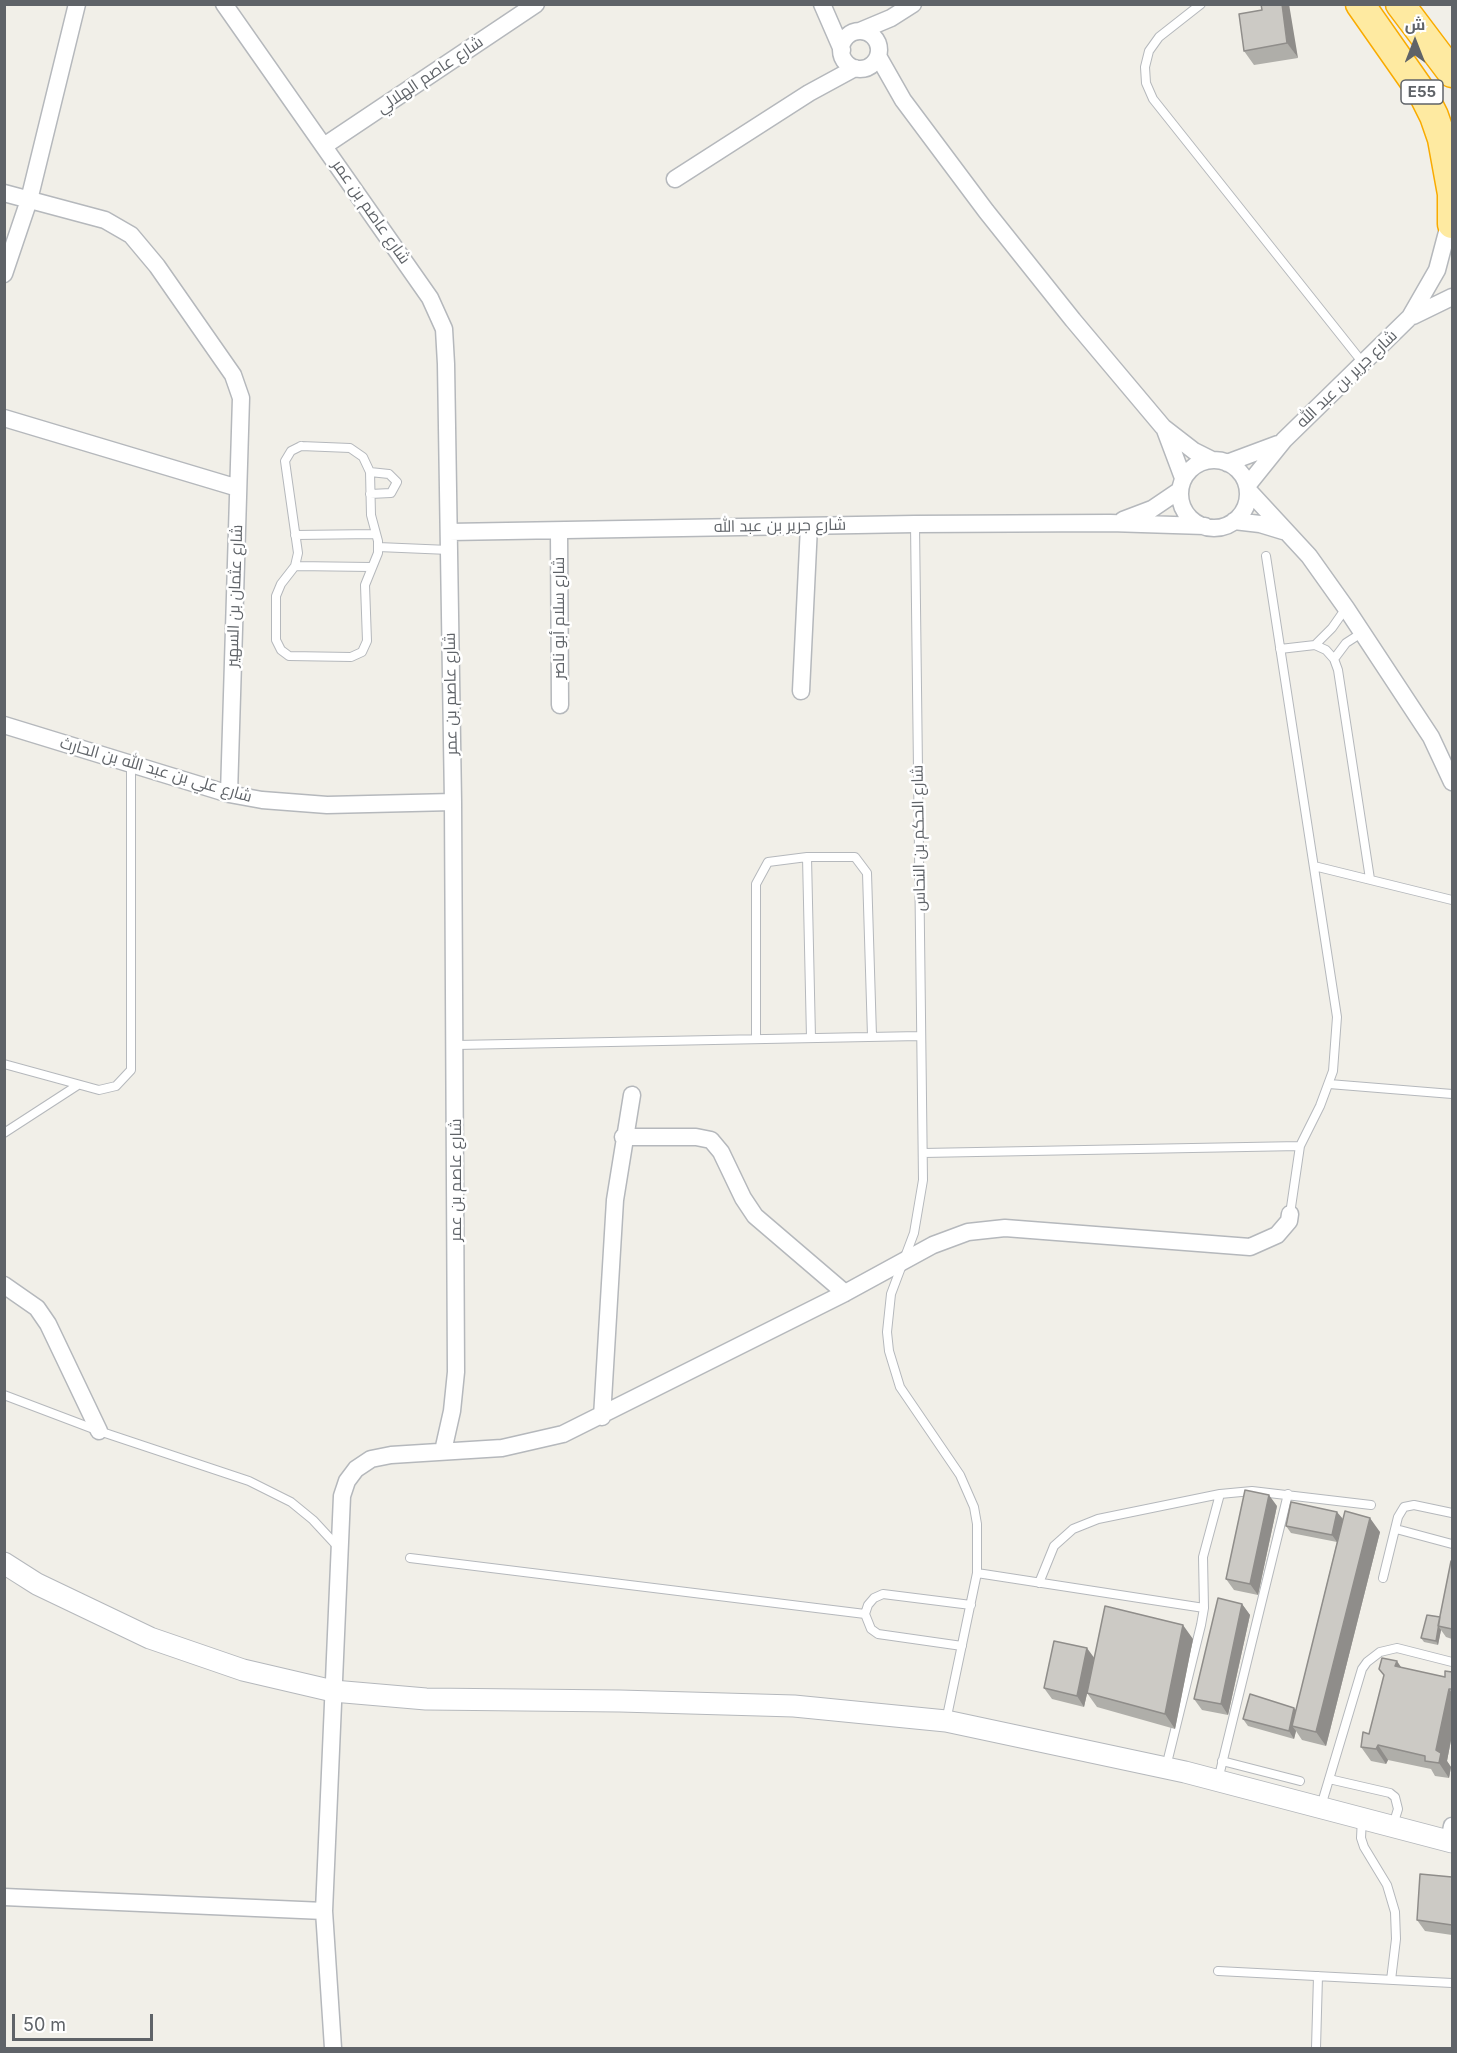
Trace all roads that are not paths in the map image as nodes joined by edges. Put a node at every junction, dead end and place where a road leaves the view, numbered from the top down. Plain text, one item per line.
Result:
1 (77, 4) edge
2 (224, 4) edge
3 (536, 4) edge
4 (1201, 4) edge
5 (1360, 4) edge
6 (1400, 4) edge
7 (822, 5) edge
8 (907, 9) edge
9 (858, 32) junction
10 (842, 51) junction
11 (879, 54) junction
12 (858, 68) junction
13 (1452, 73) edge
14 (809, 93) junction
15 (903, 100) junction
16 (324, 146) junction
17 (675, 179) dead end
18 (4, 193) edge
19 (29, 200) junction
20 (1452, 207) edge
21 (4, 274) edge
22 (1452, 297) edge
23 (1410, 318) junction
24 (1363, 363) junction
25 (4, 418) edge
26 (1163, 427) junction
27 (1284, 440) junction
28 (1220, 461) junction
29 (370, 472) junction
30 (1181, 484) junction
31 (238, 488) junction
32 (1247, 488) junction
33 (370, 494) junction
34 (1234, 521) junction
35 (1110, 523) junction
36 (915, 524) junction
37 (809, 526) junction
38 (1205, 526) junction
39 (558, 531) junction
40 (449, 532) junction
41 (1285, 532) junction
42 (376, 534) junction
43 (295, 535) junction
44 (378, 547) junction
45 (449, 550) junction
46 (1266, 556) dead end
47 (295, 566) junction
48 (371, 567) junction
49 (1346, 608) junction
50 (1363, 632) junction
51 (1315, 645) junction
52 (1280, 649) junction
53 (1334, 659) junction
54 (801, 691) dead end
55 (560, 705) dead end
56 (4, 725) edge
57 (131, 763) junction
58 (1452, 782) edge
59 (229, 794) junction
60 (453, 802) junction
61 (807, 857) junction
62 (1314, 867) junction
63 (1370, 879) junction
64 (1452, 900) edge
65 (872, 1036) junction
66 (920, 1036) junction
67 (811, 1038) junction
68 (756, 1039) junction
69 (456, 1045) junction
70 (4, 1064) edge
71 (1329, 1084) junction
72 (78, 1085) junction
73 (1452, 1094) edge
74 (632, 1095) dead end
75 (4, 1133) edge
76 (623, 1137) junction
77 (1300, 1146) junction
78 (923, 1152) junction
79 (1290, 1214) joint
80 (903, 1261) junction
81 (4, 1285) edge
82 (846, 1293) junction
83 (4, 1395) edge
84 (602, 1417) junction
85 (99, 1431) junction
86 (443, 1451) junction
87 (1220, 1494) junction
88 (1288, 1494) junction
89 (1371, 1505) dead end
90 (1452, 1513) edge
91 (1396, 1529) junction
92 (1452, 1544) edge
93 (340, 1549) junction
94 (410, 1558) dead end
95 (4, 1563) edge
96 (977, 1573) junction
97 (1383, 1578) dead end
98 (1040, 1583) junction
99 (970, 1605) junction
100 (1204, 1608) junction
101 (865, 1614) junction
102 (962, 1646) junction
103 (1452, 1662) edge
104 (333, 1691) junction
105 (946, 1721) junction
106 (1166, 1768) junction
107 (1220, 1771) junction
108 (1329, 1779) junction
109 (1300, 1781) dead end
110 (1320, 1807) junction
111 (1362, 1818) junction
112 (1393, 1826) junction
113 (1451, 1836) edge
114 (4, 1897) edge
115 (324, 1911) junction
116 (1218, 1971) dead end
117 (1318, 1976) junction
118 (1391, 1980) junction
119 (1452, 1983) edge
120 (333, 2049) edge
121 (1316, 2049) edge

1 - 19 street
2 - 16 street, شارع عاصم بن عمر
3 - 16 street, شارع عاصم الهلالي
4 - 24 lane
5 - 20 highway, E55
6 - 13 highway, E55
7 - 9 street
7 - 10 street
8 - 9 street
8 - 11 street
9 - 10 street
9 - 11 street
10 - 12 street
10 - 14 street
11 - 12 street
11 - 15 street
12 - 14 street
12 - 15 street
14 - 17 street
15 - 26 street
16 - 40 street, شارع عاصم بن عمر
18 - 19 street
19 - 21 street
19 - 31 street, شارع عثمان بن السهير
20 - 23 street, شارع جرير بن عبد الله
22 - 23 street, شارع جرير بن عبد الله
23 - 24 street, شارع جرير بن عبد الله
24 - 27 street, شارع جرير بن عبد الله
25 - 31 street
26 - 28 street
26 - 30 street
27 - 28 street, شارع جرير بن عبد الله
27 - 32 street, شارع جرير بن عبد الله
28 - 30 street
28 - 32 street
29 - 33 lane
29 - 33 lane
29 - 43 lane
30 - 35 street, شارع جرير بن عبد الله
30 - 38 street
31 - 59 street, شارع عثمان بن السهير
32 - 34 street
32 - 41 street
33 - 42 lane
34 - 38 street
34 - 41 street
35 - 36 street, شارع جرير بن عبد الله
35 - 38 street, شارع جرير بن عبد الله
36 - 37 street, شارع جرير بن عبد الله
36 - 66 lane, شارع الحكم بن النحاس
37 - 39 street, شارع جرير بن عبد الله
37 - 54 street
39 - 40 street, شارع جرير بن عبد الله
39 - 55 street, شارع سلام أبو ناصر
40 - 45 street, شارع عاصم بن عمر
41 - 49 street
42 - 43 lane
42 - 44 lane
43 - 47 lane
44 - 45 lane
44 - 48 lane
45 - 60 street, شارع عاصم بن عمر
46 - 52 lane
47 - 48 lane
47 - 48 lane
49 - 50 street
49 - 51 lane
50 - 53 lane
50 - 58 street
51 - 52 lane
51 - 53 lane
52 - 62 lane
53 - 63 lane
56 - 57 street, شارع علي بن عبد الله بن الحارث
57 - 59 street, شارع علي بن عبد الله بن الحارث
57 - 72 lane
59 - 60 street, شارع علي بن عبد الله بن الحارث
60 - 69 street, شارع عاصم بن عمر
61 - 65 lane
61 - 67 lane
61 - 68 lane
62 - 63 lane
62 - 71 lane
63 - 64 lane
65 - 66 lane
65 - 67 lane
66 - 78 lane, شارع الحكم بن النحاس
67 - 68 lane
68 - 69 lane
69 - 86 street, شارع عاصم بن عمر
70 - 72 lane
71 - 73 lane
71 - 77 lane
72 - 75 lane
74 - 76 street
76 - 82 street
76 - 84 street
77 - 78 lane
77 - 79 lane
78 - 80 lane, شارع الحكم بن النحاس
79 - 80 street
80 - 82 street
80 - 96 lane, شارع الحكم بن النحاس
81 - 85 street
82 - 84 street
83 - 85 lane
84 - 86 street
85 - 93 lane
86 - 93 street
87 - 88 lane
87 - 98 lane
87 - 100 lane
88 - 89 lane
88 - 107 lane
90 - 91 lane
91 - 92 lane
91 - 97 lane
93 - 104 street
94 - 101 lane
95 - 104 street
96 - 98 lane
96 - 99 lane, شارع الحكم بن النحاس
98 - 100 lane
99 - 101 lane
99 - 102 lane, شارع الحكم بن النحاس
100 - 106 lane
101 - 102 lane
102 - 105 lane, شارع الحكم بن النحاس
103 - 108 lane
104 - 105 street
104 - 115 street
105 - 106 street
106 - 107 street
107 - 109 lane
107 - 110 street
108 - 110 lane
108 - 112 lane
110 - 111 street
111 - 112 street
111 - 118 lane
112 - 113 street
114 - 115 street
115 - 120 street
116 - 117 lane
117 - 118 lane
117 - 121 lane
118 - 119 lane

